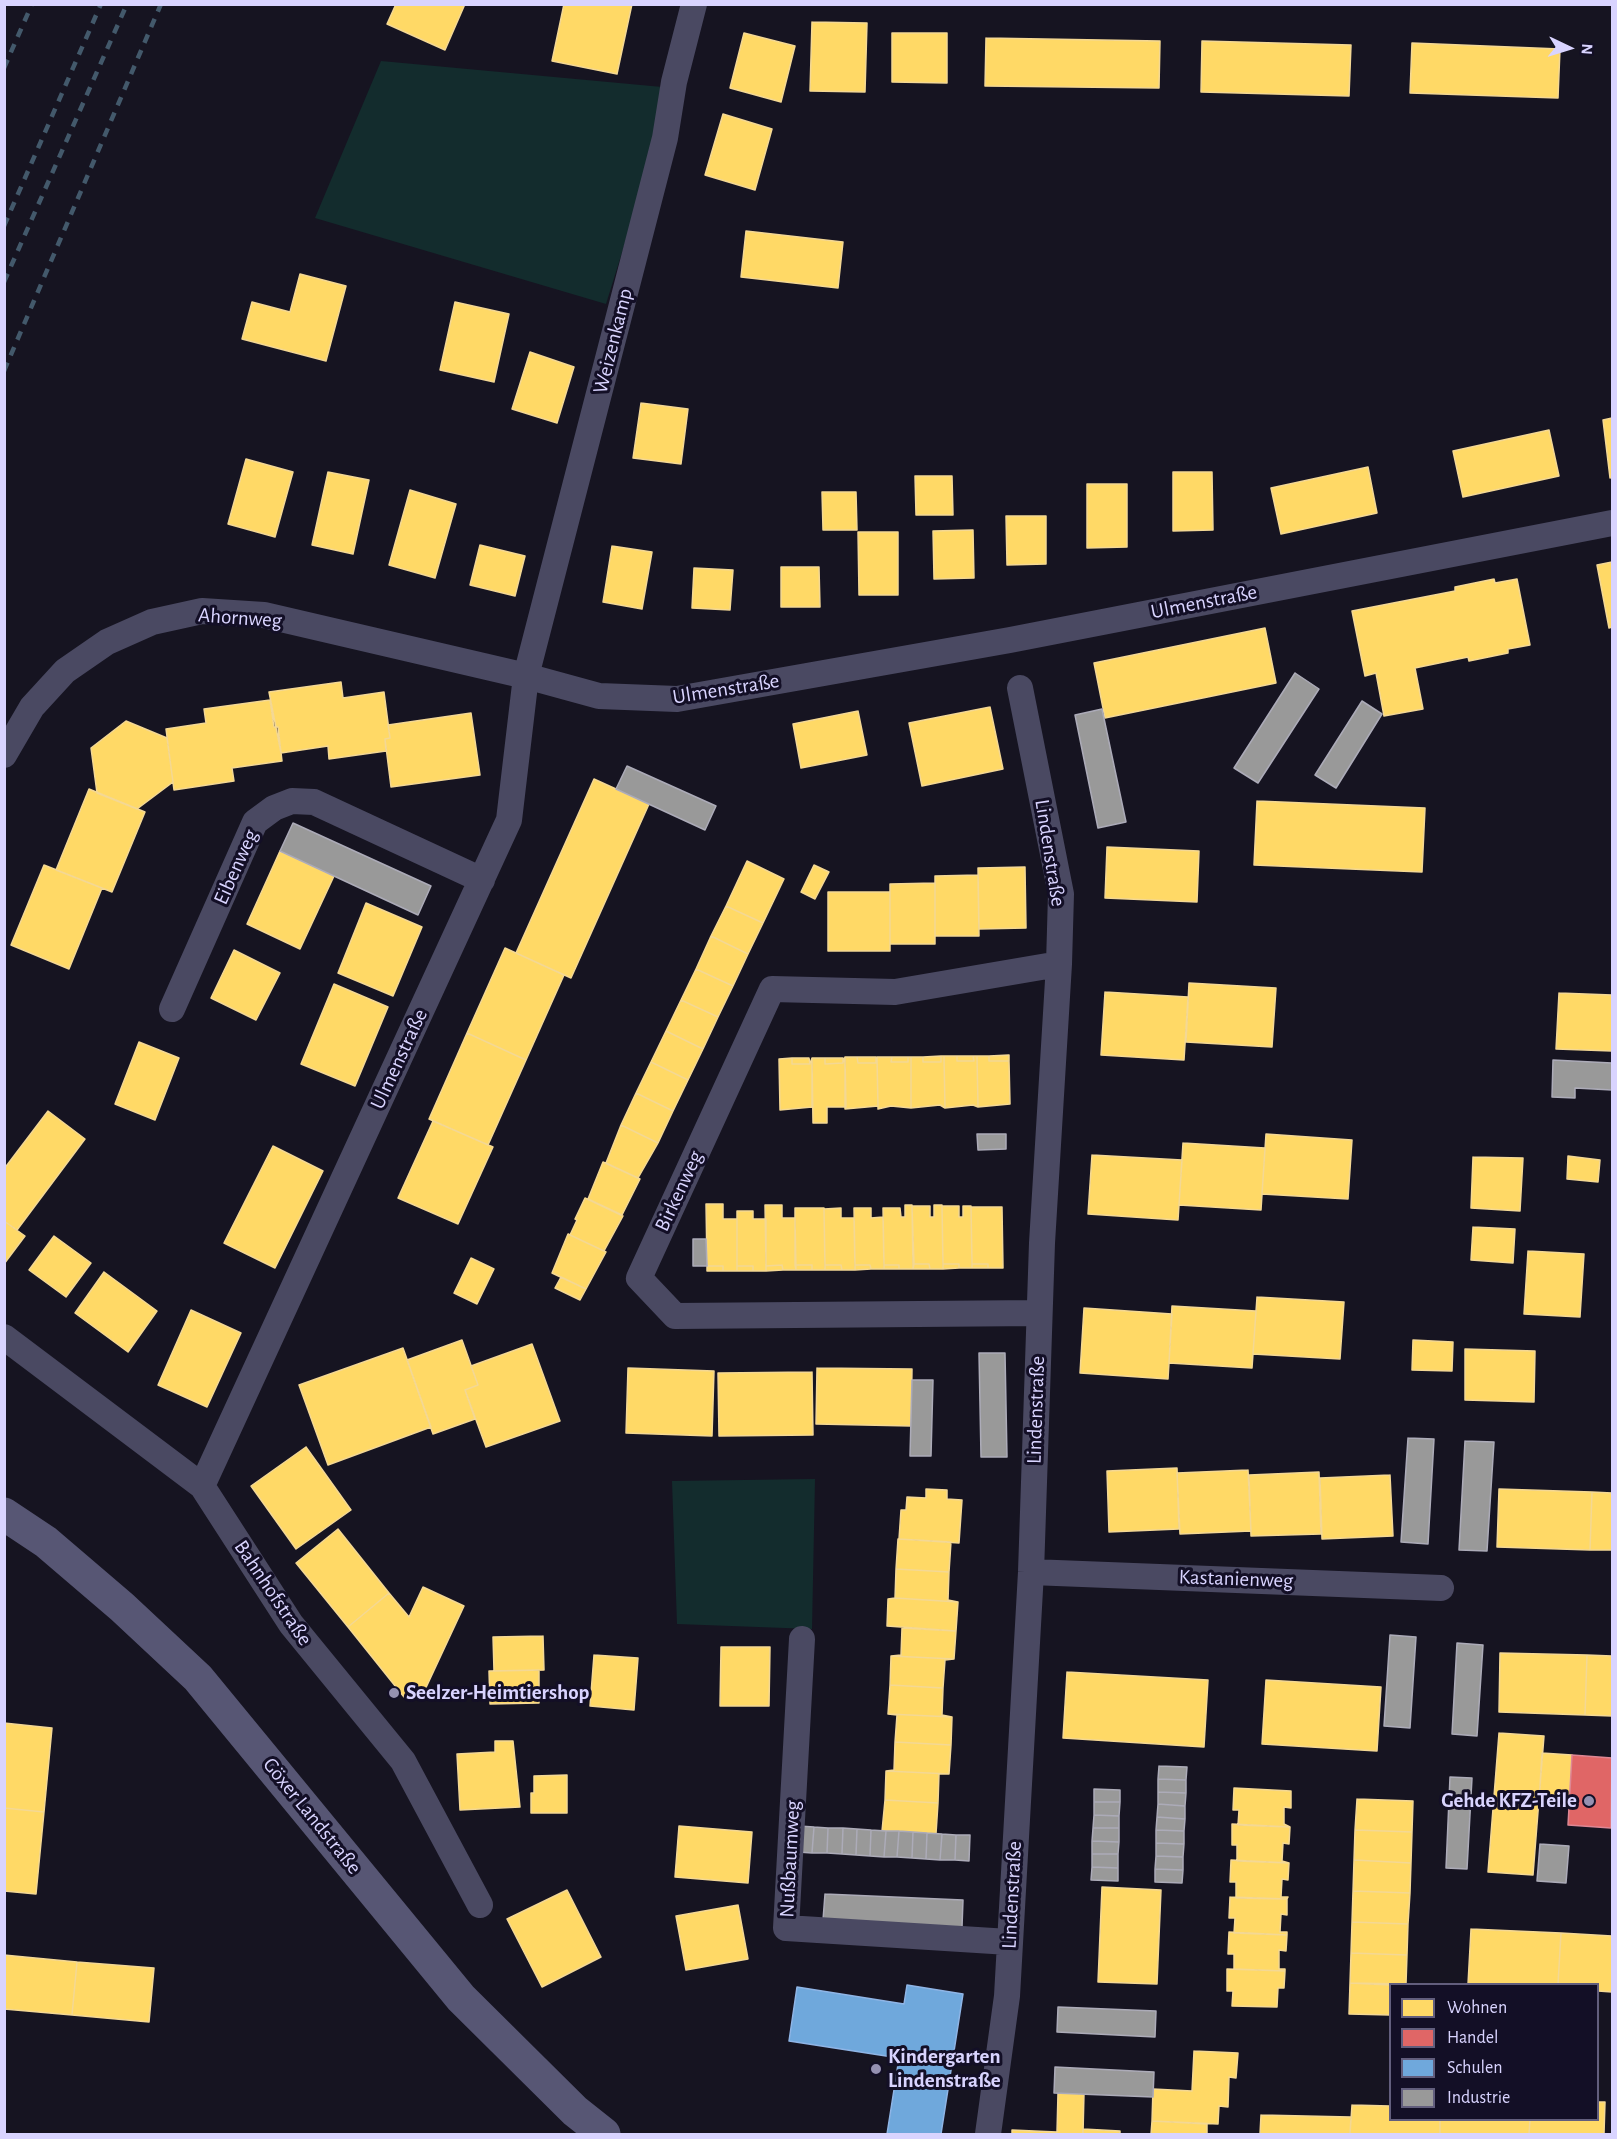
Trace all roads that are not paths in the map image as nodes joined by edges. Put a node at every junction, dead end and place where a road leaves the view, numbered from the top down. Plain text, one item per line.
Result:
1 (694, 4) edge
2 (1612, 523) edge
3 (526, 676) junction
4 (1020, 688) dead end
5 (4, 755) edge
6 (482, 880) junction
7 (1059, 964) junction
8 (172, 1009) dead end
9 (1039, 1313) junction
10 (4, 1336) edge
11 (202, 1486) junction
12 (4, 1514) edge
13 (1031, 1572) junction
14 (1441, 1588) dead end
15 (801, 1639) dead end
16 (480, 1905) dead end
17 (1010, 1942) junction
18 (604, 2134) edge
19 (988, 2134) edge

1 - 3 street, Weizenkamp
2 - 3 street, Ulmenstraße
3 - 5 street, Ahornweg
3 - 6 street, Ulmenstraße
4 - 7 street, Lindenstraße
6 - 8 street, Eibenweg
6 - 11 street, Ulmenstraße
7 - 9 street, Lindenstraße
7 - 9 street, Birkenweg
9 - 13 street, Lindenstraße
10 - 11 street, Bahnhofstraße
11 - 16 street, Bahnhofstraße
12 - 18 main road, Göxer Landstraße
13 - 14 street, Kastanienweg
13 - 17 street, Lindenstraße
15 - 17 street, Nußbaumweg
17 - 19 street, Lindenstraße

